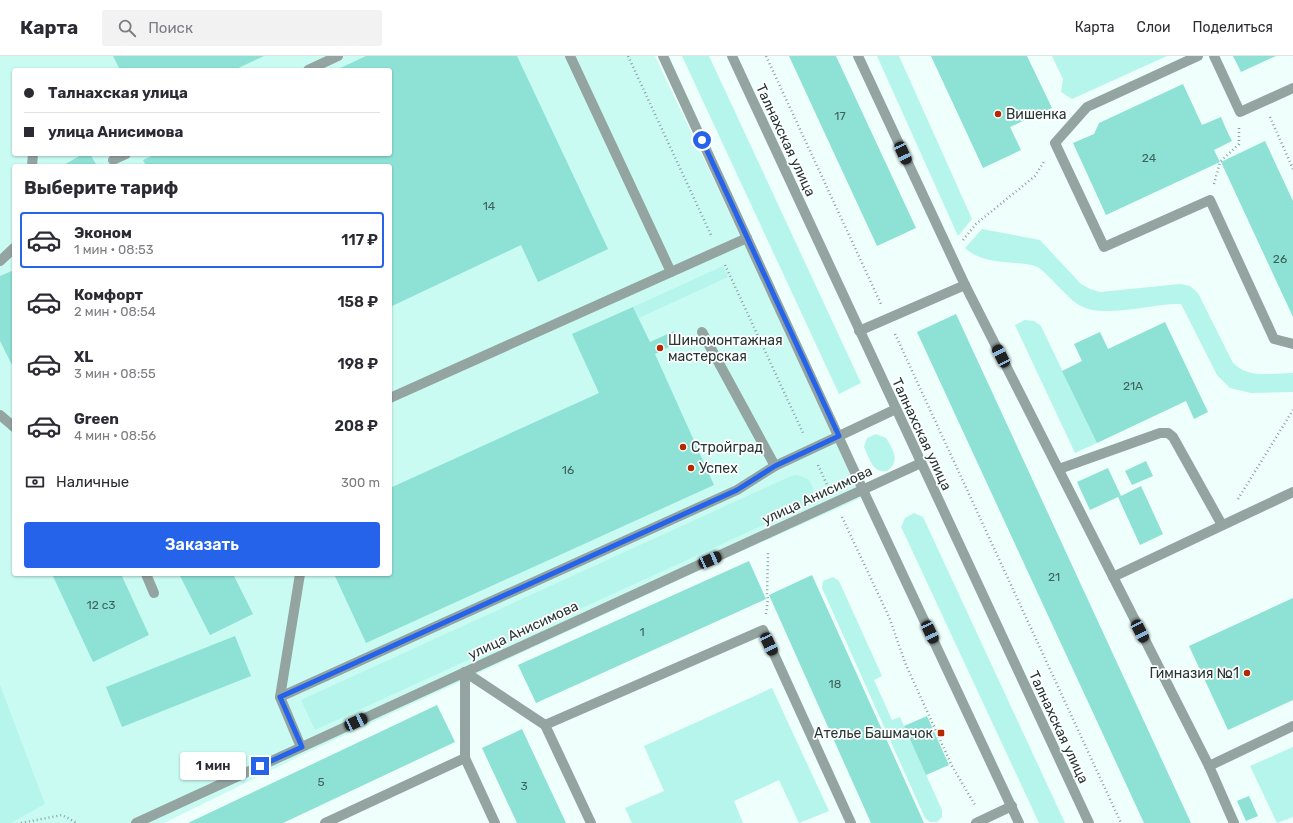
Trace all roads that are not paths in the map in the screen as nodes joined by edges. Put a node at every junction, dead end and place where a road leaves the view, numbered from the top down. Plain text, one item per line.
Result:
1 (338, 56) edge
2 (570, 56) edge
3 (662, 56) edge
4 (732, 56) edge
5 (858, 56) edge
6 (1198, 56) edge
7 (1214, 56) edge
8 (312, 68) edge
9 (1293, 88) edge
10 (747, 238) junction
11 (12, 250) edge
12 (0, 261) edge
13 (671, 272) junction
14 (965, 285) junction
15 (859, 331) junction
16 (702, 332) dead end
17 (1293, 344) edge
18 (392, 397) edge
19 (896, 409) junction
20 (0, 415) edge
21 (12, 424) edge
22 (839, 436) junction
23 (921, 463) junction
24 (775, 466) junction
25 (1059, 468) junction
26 (863, 490) junction
27 (1293, 492) edge
28 (1222, 525) junction
29 (147, 576) edge
30 (300, 576) edge
31 (1113, 577) junction
32 (154, 593) dead end
33 (465, 672) junction
34 (280, 697) junction
35 (545, 726) junction
36 (1293, 726) edge
37 (302, 747) junction
38 (465, 758) junction
39 (1209, 766) junction
40 (1012, 806) junction
41 (979, 821) edge
42 (136, 823) edge
43 (325, 823) edge
44 (495, 823) edge
45 (591, 823) edge
46 (851, 823) edge
47 (1019, 823) edge
48 (1089, 823) edge
49 (1234, 823) edge

1 - 8 street
2 - 13 street
3 - 10 street
4 - 15 street, Талнахская улица
5 - 14 street
6 - 17 street
7 - 9 street
10 - 13 street
10 - 22 street
11 - 12 street
13 - 18 street
14 - 15 street
14 - 25 street
15 - 19 street, Талнахская улица
16 - 24 street
19 - 22 street
19 - 23 street, Талнахская улица
20 - 21 street
22 - 24 street
22 - 26 street
23 - 26 street, улица Анисимова
23 - 48 street, Талнахская улица
24 - 34 street
25 - 28 street
25 - 31 street
26 - 33 street, улица Анисимова
26 - 40 street
27 - 28 street
28 - 31 street
29 - 32 street
30 - 34 street
31 - 39 street
33 - 35 street
33 - 37 street, улица Анисимова
33 - 38 street
34 - 37 street
35 - 45 street
35 - 46 street
36 - 39 street
37 - 42 street, улица Анисимова
38 - 43 street
38 - 44 street
39 - 49 street
40 - 41 street
40 - 47 street

